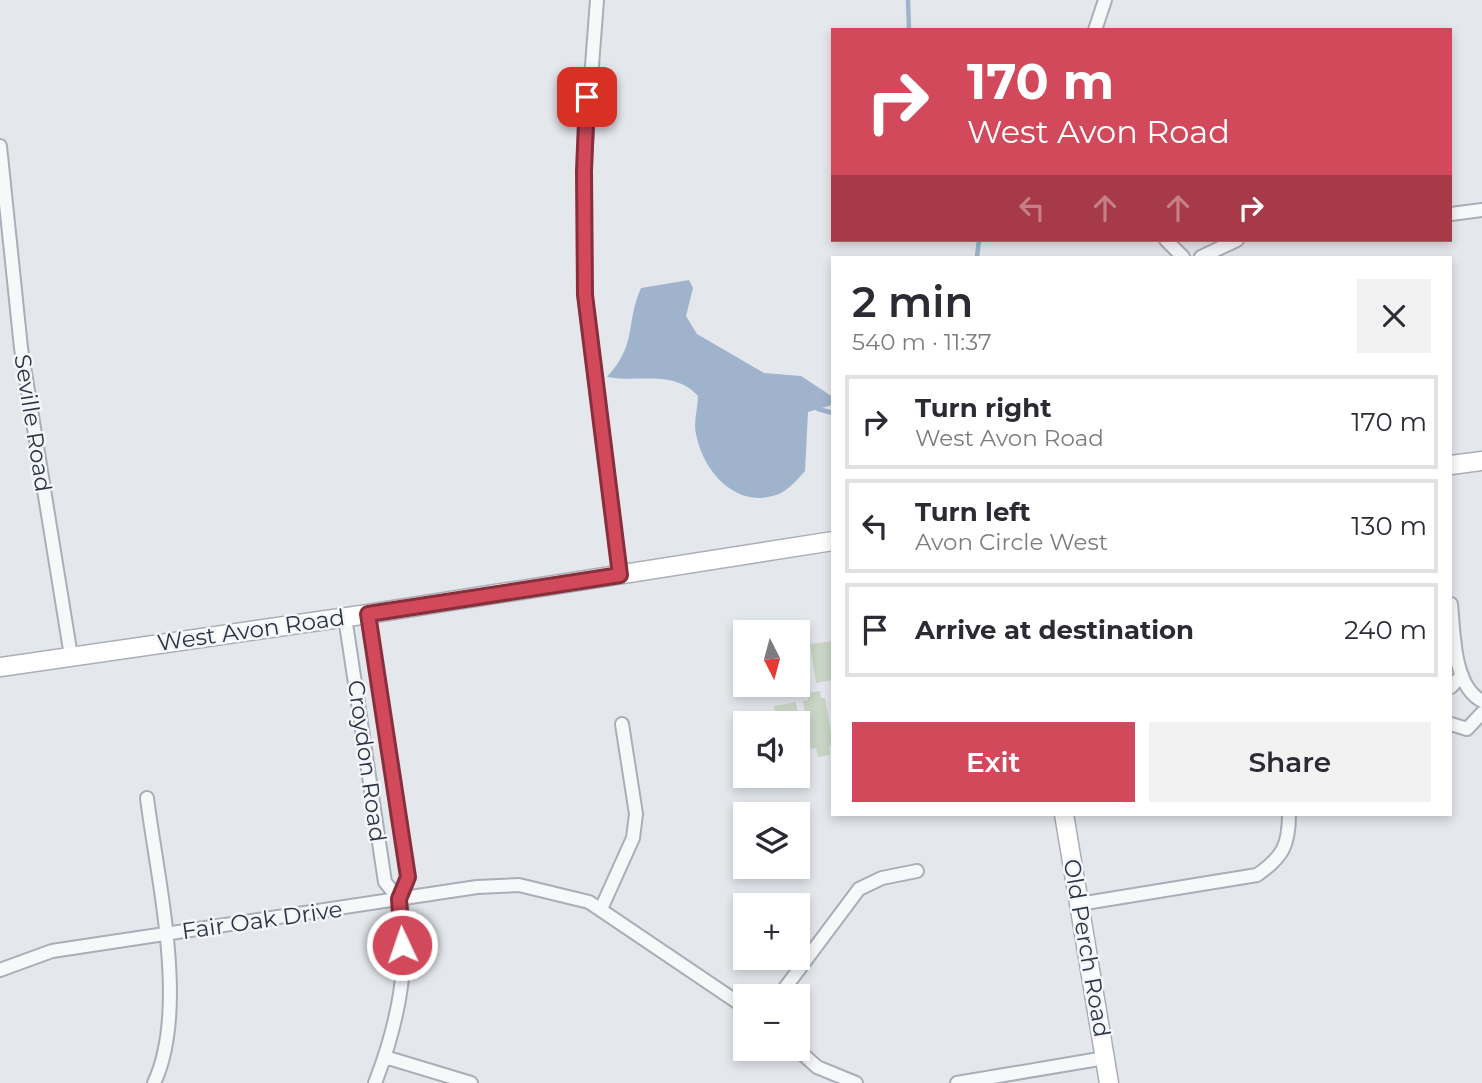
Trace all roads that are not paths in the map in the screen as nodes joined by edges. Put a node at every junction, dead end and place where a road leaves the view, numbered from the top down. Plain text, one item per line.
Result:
1 (597, 0) edge
2 (1105, 0) edge
3 (1096, 28) edge
4 (0, 146) edge
5 (1482, 210) edge
6 (1452, 214) edge
7 (1168, 242) edge
8 (1233, 242) edge
9 (1182, 256) edge
10 (1203, 256) edge
11 (1482, 461) edge
12 (1452, 465) edge
13 (831, 541) edge
14 (620, 575) junction
15 (1452, 610) edge
16 (368, 614) junction
17 (345, 617) junction
18 (71, 656) junction
19 (0, 667) edge
20 (1462, 675) junction
21 (1452, 686) edge
22 (1482, 701) edge
23 (1482, 713) edge
24 (622, 724) dead end
25 (1452, 724) edge
26 (147, 797) dead end
27 (1064, 816) edge
28 (1289, 816) edge
29 (917, 871) dead end
30 (399, 899) junction
31 (1079, 904) junction
32 (601, 909) junction
33 (166, 934) junction
34 (0, 970) edge
35 (788, 984) edge
36 (733, 999) edge
37 (385, 1057) junction
38 (1105, 1058) junction
39 (810, 1061) edge
40 (154, 1083) edge
41 (375, 1083) edge
42 (471, 1083) edge
43 (856, 1083) edge
44 (957, 1083) edge
45 (1109, 1083) edge

1 - 14 street
2 - 3 street
4 - 18 street, Seville Road
5 - 6 street
7 - 9 street
8 - 10 street
11 - 12 street
13 - 14 street, West Avon Road
14 - 16 street, West Avon Road
15 - 20 street
16 - 17 street, West Avon Road
16 - 30 street, Croydon Road
17 - 18 street, West Avon Road
17 - 30 street, Croydon Road
18 - 19 street, West Avon Road
20 - 21 street
20 - 22 street
23 - 25 street
24 - 32 street
26 - 33 street
27 - 31 street, Old Perch Road
28 - 31 street
29 - 35 street
30 - 32 street, Fair Oak Drive
30 - 33 street, Fair Oak Drive
30 - 37 street, Croydon Road
31 - 38 street, Old Perch Road
32 - 36 street, Fair Oak Drive
33 - 34 street, Fair Oak Drive
33 - 40 street
37 - 41 street, Croydon Road
37 - 42 street
38 - 44 street
38 - 45 street, Old Perch Road
39 - 43 street

